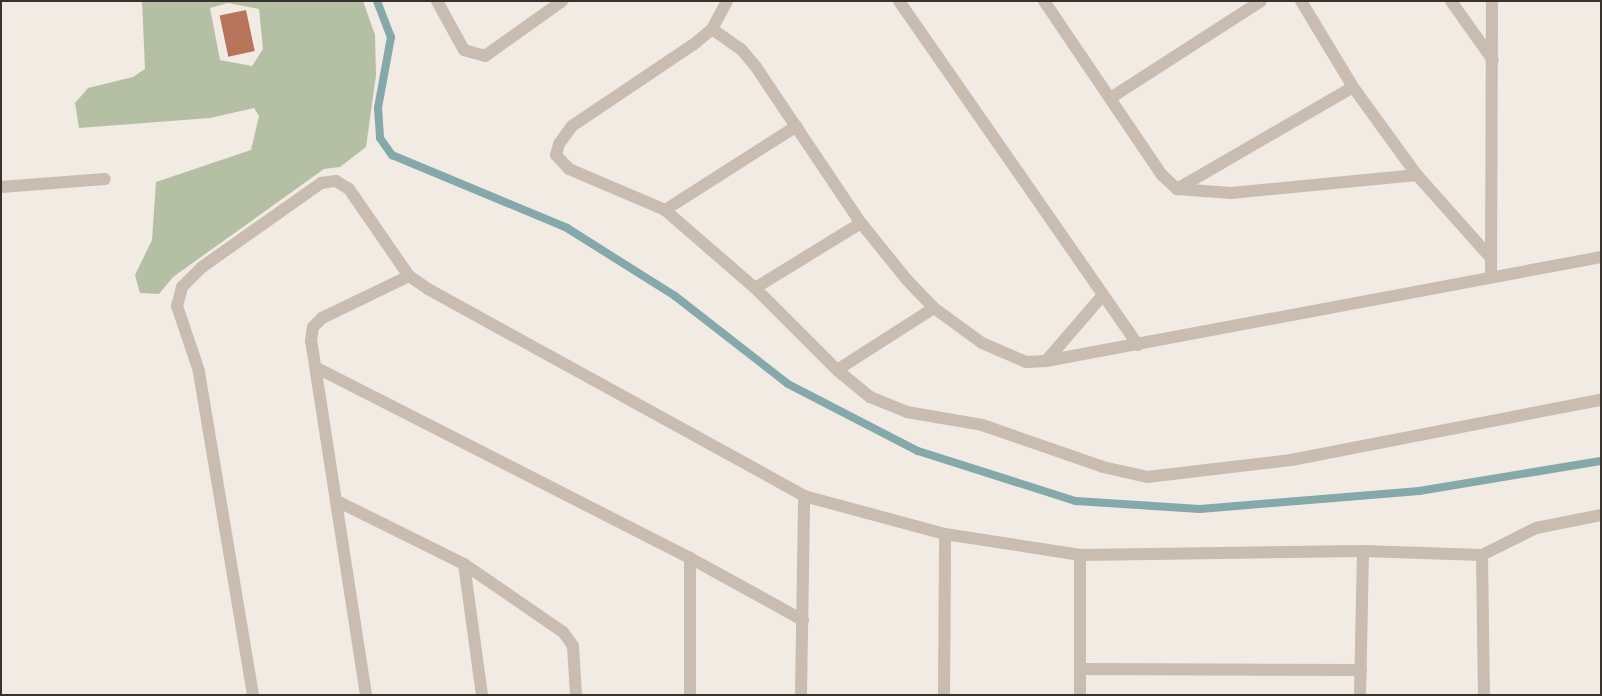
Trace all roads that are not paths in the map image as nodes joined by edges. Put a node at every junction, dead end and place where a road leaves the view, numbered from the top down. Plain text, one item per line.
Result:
1 (437, 1) edge
2 (562, 1) edge
3 (727, 1) edge
4 (900, 1) edge
5 (1262, 1) edge
6 (1301, 1) edge
7 (1451, 1) edge
8 (1492, 1) edge
9 (1048, 2) edge
10 (712, 29) junction
11 (1493, 60) junction
12 (1353, 87) junction
13 (1112, 97) junction
14 (797, 126) junction
15 (1417, 175) junction
16 (105, 179) dead end
17 (1, 187) edge
18 (1177, 189) junction
19 (666, 210) junction
20 (860, 223) junction
21 (1490, 257) junction
22 (1601, 257) edge
23 (409, 276) junction
24 (1491, 276) junction
25 (755, 288) junction
26 (1103, 295) junction
27 (934, 308) junction
28 (1138, 346) junction
29 (1046, 361) junction
30 (319, 369) junction
31 (837, 370) junction
32 (1601, 400) edge
33 (804, 496) junction
34 (337, 501) junction
35 (1601, 514) edge
36 (945, 534) junction
37 (1363, 551) junction
38 (1080, 555) junction
39 (1482, 555) junction
40 (690, 558) junction
41 (464, 564) junction
42 (803, 620) junction
43 (1080, 669) junction
44 (1361, 670) junction
45 (253, 695) edge
46 (366, 695) edge
47 (482, 695) edge
48 (576, 695) edge
49 (690, 695) edge
50 (801, 695) edge
51 (944, 695) edge
52 (1080, 695) edge
53 (1360, 695) edge
54 (1484, 695) edge

1 - 2 street
3 - 10 street
4 - 26 street
5 - 13 street
6 - 12 street
7 - 11 street
8 - 11 street
9 - 13 street
10 - 14 street
10 - 19 street
11 - 21 street
12 - 15 street
12 - 18 street
13 - 18 street
14 - 19 street
14 - 20 street
15 - 18 street
15 - 21 street
16 - 17 street
19 - 25 street
20 - 25 street
20 - 27 street
21 - 24 street
22 - 24 street
23 - 30 street
23 - 33 street
23 - 45 street
24 - 28 street
25 - 31 street
26 - 28 street
26 - 29 street
27 - 29 street
27 - 31 street
28 - 29 street
30 - 34 street
30 - 40 street
31 - 32 street
33 - 36 street
33 - 42 street
34 - 41 street
34 - 46 street
35 - 39 street
36 - 38 street
36 - 51 street
37 - 38 street
37 - 39 street
37 - 44 street
38 - 43 street
39 - 54 street
40 - 42 street
40 - 49 street
41 - 47 street
41 - 48 street
42 - 50 street
43 - 44 street
43 - 52 street
44 - 53 street

